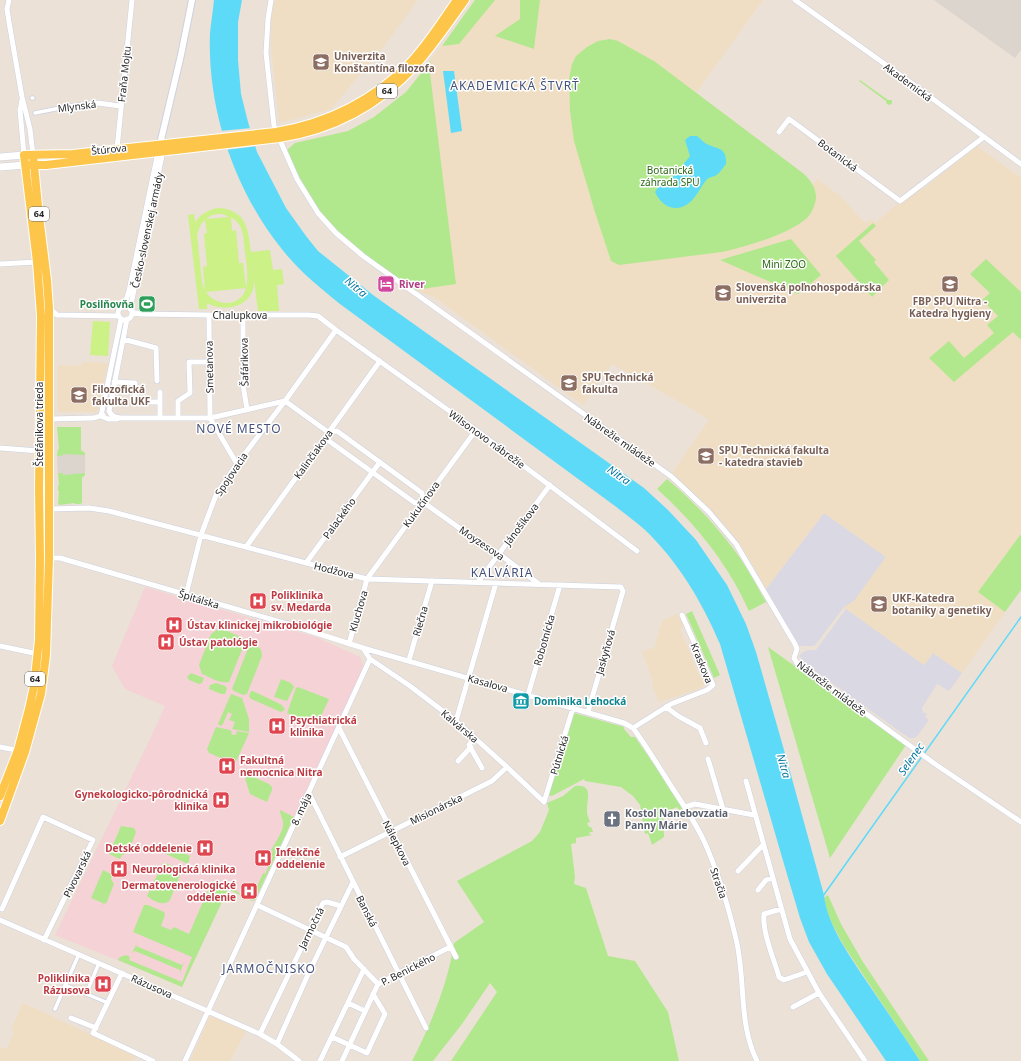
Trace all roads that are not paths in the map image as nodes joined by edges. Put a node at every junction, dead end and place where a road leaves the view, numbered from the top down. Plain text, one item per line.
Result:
1 (3, 0) edge
2 (10, 0) edge
3 (132, 0) edge
4 (192, 0) edge
5 (271, 0) edge
6 (457, 0) edge
7 (465, 0) edge
8 (795, 0) edge
9 (7, 8) junction
10 (22, 97) junction
11 (120, 106) junction
12 (60, 108) joint
13 (35, 113) dead end
14 (779, 132) dead end
15 (278, 135) junction
16 (984, 137) junction
17 (162, 148) junction
18 (117, 149) junction
19 (148, 153) junction
20 (24, 155) junction
21 (34, 155) junction
22 (0, 157) edge
23 (156, 164) junction
24 (1021, 164) edge
25 (25, 165) junction
26 (34, 165) junction
27 (0, 167) edge
28 (41, 262) junction
29 (0, 264) edge
30 (49, 308) junction
31 (126, 314) junction
32 (58, 315) junction
33 (209, 315) junction
34 (243, 315) junction
35 (49, 325) junction
36 (336, 330) junction
37 (123, 339) junction
38 (380, 361) junction
39 (210, 362) junction
40 (157, 381) dead end
41 (114, 382) junction
42 (160, 392) dead end
43 (285, 401) junction
44 (159, 402) junction
45 (247, 409) junction
46 (109, 411) junction
47 (101, 416) junction
48 (50, 418) junction
49 (120, 418) junction
50 (160, 418) junction
51 (178, 418) junction
52 (210, 418) junction
53 (40, 419) junction
54 (476, 430) junction
55 (328, 432) junction
56 (0, 448) edge
57 (39, 451) junction
58 (49, 452) junction
59 (380, 462) junction
60 (237, 464) junction
61 (372, 473) junction
62 (550, 486) junction
63 (423, 502) junction
64 (49, 509) junction
65 (201, 535) junction
66 (246, 547) junction
67 (637, 551) dead end
68 (497, 555) junction
69 (40, 558) junction
70 (49, 558) junction
71 (306, 563) junction
72 (368, 579) junction
73 (432, 581) junction
74 (478, 582) junction
75 (496, 583) junction
76 (540, 584) junction
77 (560, 585) junction
78 (623, 591) joint
79 (186, 595) junction
80 (682, 615) dead end
81 (349, 644) junction
82 (0, 646) edge
83 (363, 648) junction
84 (42, 654) junction
85 (370, 659) junction
86 (409, 660) junction
87 (469, 678) junction
88 (528, 695) junction
89 (666, 707) junction
90 (573, 708) junction
91 (588, 712) junction
92 (456, 721) junction
93 (628, 725) joint
94 (339, 728) junction
95 (633, 728) junction
96 (474, 737) junction
97 (706, 743) dead end
98 (0, 747) edge
99 (470, 747) junction
100 (22, 751) junction
101 (708, 759) dead end
102 (458, 761) dead end
103 (507, 767) junction
104 (482, 768) dead end
105 (746, 781) dead end
106 (309, 793) junction
107 (0, 796) edge
108 (544, 802) joint
109 (685, 807) junction
110 (723, 809) junction
111 (754, 815) junction
112 (0, 821) edge
113 (1021, 822) edge
114 (391, 831) junction
115 (763, 844) junction
116 (340, 857) junction
117 (738, 871) dead end
118 (772, 878) junction
119 (352, 882) junction
120 (758, 890) dead end
121 (257, 905) junction
122 (341, 906) junction
123 (2, 909) dead end
124 (781, 909) junction
125 (0, 920) edge
126 (310, 930) junction
127 (326, 938) junction
128 (44, 940) junction
129 (450, 947) junction
130 (79, 954) junction
131 (456, 957) dead end
132 (99, 963) junction
133 (364, 969) junction
134 (807, 972) junction
135 (122, 973) junction
136 (399, 973) junction
137 (378, 984) junction
138 (66, 985) junction
139 (819, 993) junction
140 (86, 994) junction
141 (373, 994) junction
142 (108, 1003) junction
143 (348, 1003) junction
144 (793, 1007) dead end
145 (55, 1009) dead end
146 (208, 1011) junction
147 (365, 1011) junction
148 (71, 1018) dead end
149 (96, 1028) junction
150 (426, 1028) dead end
151 (260, 1034) junction
152 (332, 1037) junction
153 (277, 1044) junction
154 (349, 1045) junction
155 (153, 1061) edge
156 (185, 1061) edge
157 (298, 1061) edge
158 (320, 1061) edge
159 (342, 1061) edge
160 (757, 1061) edge
161 (865, 1061) edge

1 - 9 street
2 - 9 street
3 - 11 street, Fraňa Mojtu
4 - 17 street
5 - 15 street, Nábrežie mládeže
6 - 15 main road, 64
7 - 15 main road, 64
8 - 16 street, Akademická
9 - 10 street, Štefánikova trieda
10 - 20 street, Štefánikova trieda
10 - 21 street, Štefánikova trieda
11 - 12 street, Mlynská
11 - 18 street, Fraňa Mojtu
12 - 13 street, Mlynská
14 - 16 street, Botanická
15 - 17 main road, Štúrova / 64
15 - 113 street, Nábrežie mládeže
16 - 24 street, Akademická
17 - 18 main road, Štúrova / 64
17 - 19 main road, Štúrova / 64
17 - 23 street, Česko-slovenskej armády
17 - 31 street, Česko-slovenskej armády
18 - 21 main road, Štúrova / 64
19 - 23 street
19 - 26 main road, Štúrova / 64
20 - 21 main road, Štúrova / 64
20 - 22 main road, Štúrova
20 - 25 main road, Štefánikova trieda / 64
21 - 26 main road, 64
23 - 31 street, Česko-slovenskej armády
25 - 26 main road, 64
25 - 27 main road
25 - 28 main road, Štefánikova trieda / 64
26 - 28 main road, Štefánikova trieda / 64
28 - 29 street
28 - 30 main road, Štefánikova trieda / 64
28 - 53 main road, Štefánikova trieda / 64
30 - 32 street
30 - 35 main road, Štefánikova trieda / 64
31 - 32 street, Chalupkova
31 - 33 street, Chalupkova
31 - 37 street, Česko-slovenskej armády
31 - 47 street, Česko-slovenskej armády
32 - 35 street
33 - 34 street, Chalupkova
33 - 39 street, Smetanova
34 - 36 street, Chalupkova
34 - 45 street, Šafárikova
35 - 48 main road, Štefánikova trieda / 64
36 - 38 street, Wilsonovo nábrežie
36 - 43 street, Spojovacia
37 - 40 street
37 - 41 street, Česko-slovenskej armády
38 - 54 street, Wilsonovo nábrežie
38 - 55 street, Kalinčiakova
39 - 51 street
39 - 52 street, Smetanova
41 - 44 street
41 - 46 street, Česko-slovenskej armády
42 - 44 street
43 - 45 street
43 - 55 street, Moyzesova
43 - 60 street, Spojovacia
44 - 50 street
45 - 52 street
46 - 47 street
46 - 49 street
47 - 48 street
47 - 49 street
48 - 53 main road
48 - 58 main road, Štefánikova trieda / 64
49 - 50 street
50 - 51 street
51 - 52 street
52 - 60 street
53 - 57 main road, Štefánikova trieda / 64
54 - 62 street, Wilsonovo nábrežie
54 - 63 street, Kukučínova
55 - 59 street, Moyzesova
55 - 61 street, Moyzesova
55 - 66 street, Kalinčiakova
56 - 57 street
57 - 58 main road
57 - 69 main road, Štefánikova trieda / 64
58 - 64 main road, Štefánikova trieda / 64
59 - 61 street, Palackého
59 - 63 street, Moyzesova
60 - 65 street, Spojovacia
61 - 63 street, Moyzesova
61 - 71 street, Palackého
62 - 67 street, Wilsonovo nábrežie
62 - 68 street, Jánošíkova
63 - 68 street, Moyzesova
63 - 72 street, Kukučínova
64 - 65 street, Hodžova
64 - 70 main road, Štefánikova trieda / 64
65 - 66 street, Hodžova
65 - 79 street, Spojovacia
66 - 71 street, Hodžova
68 - 74 street, Jánošíkova
68 - 76 street, Moyzesova
69 - 70 main road
69 - 84 main road, Štefánikova trieda / 64
70 - 79 street, Špitálska
70 - 84 main road, Štefánikova trieda / 64
71 - 72 street, Hodžova
72 - 73 street, Hodžova
72 - 81 street, Kluchova
73 - 74 street, Hodžova
73 - 86 street, Riečna
74 - 75 street, Hodžova
75 - 76 street, Hodžova
75 - 87 street
76 - 77 street, Hodžova
77 - 78 street, Hodžova
77 - 88 street, Robotnícka
78 - 91 street, Jaskyňová
79 - 81 street, Špitálska
80 - 89 street, Kraskova
81 - 83 street, Kasalova
82 - 84 street
83 - 85 street
83 - 86 street, Kasalova
84 - 100 main road, Štefánikova trieda / 64
85 - 92 street, Kalvárska
85 - 94 street, 8. mája
86 - 87 street, Kasalova
87 - 88 street, Kasalova
87 - 92 street
88 - 90 street, Kasalova
89 - 95 street, Kraskova
89 - 97 street
90 - 91 street, Kasalova
90 - 108 street, Pútnická
91 - 93 street, Kasalova
92 - 96 street, Kalvárska
93 - 95 street, Stračia
94 - 106 street, 8. mája
94 - 114 street, Nálepkova
95 - 109 street, Stračia
96 - 99 street
96 - 103 street, Kalvárska
98 - 100 street
99 - 102 street
99 - 104 street
100 - 107 main road, Štefánikova trieda / 64
100 - 112 main road, Štefánikova trieda / 64
101 - 110 street
103 - 108 street, Kalvárska
103 - 114 street, Misionárska
105 - 111 street
106 - 116 street, Banská
106 - 121 street, 8. mája
109 - 110 street
109 - 160 street, Stračia
110 - 111 street
111 - 115 street
114 - 116 street, Misionárska
114 - 129 street, Nálepkova
115 - 117 street
115 - 118 street
116 - 119 street, Banská
118 - 120 street
118 - 124 street
119 - 122 street, Jarmočná
119 - 136 street, Banská
121 - 126 street
121 - 146 street, 8. mája
122 - 126 street, Jarmočná
122 - 127 street, Jarmočná
123 - 128 street, Pivovarská
124 - 134 street
124 - 134 street
125 - 128 street, Rázusova
126 - 127 street
126 - 151 street, Jarmočná
127 - 133 street
127 - 153 street, Jarmočná
128 - 130 street, Rázusova
129 - 131 street, Nálepkova
129 - 136 street, P. Benického
130 - 132 street, Rázusova
130 - 138 street
132 - 135 street, Rázusova
132 - 140 street
133 - 137 street
133 - 143 street
134 - 139 street
135 - 142 street
135 - 146 street, Rázusova
136 - 137 street, P. Benického
136 - 150 street, Banská
137 - 141 street, P. Benického
138 - 140 street
138 - 145 street
139 - 144 street
139 - 161 street
140 - 142 street
141 - 147 street, P. Benického
141 - 154 street
142 - 149 street
143 - 147 street
143 - 152 street
146 - 151 street, Rázusova
146 - 156 street, 8. mája
147 - 154 street, P. Benického
148 - 149 street
149 - 155 street
151 - 153 street, Rázusova
152 - 154 street
152 - 158 street
153 - 157 street, Rázusova
154 - 159 street, P. Benického

